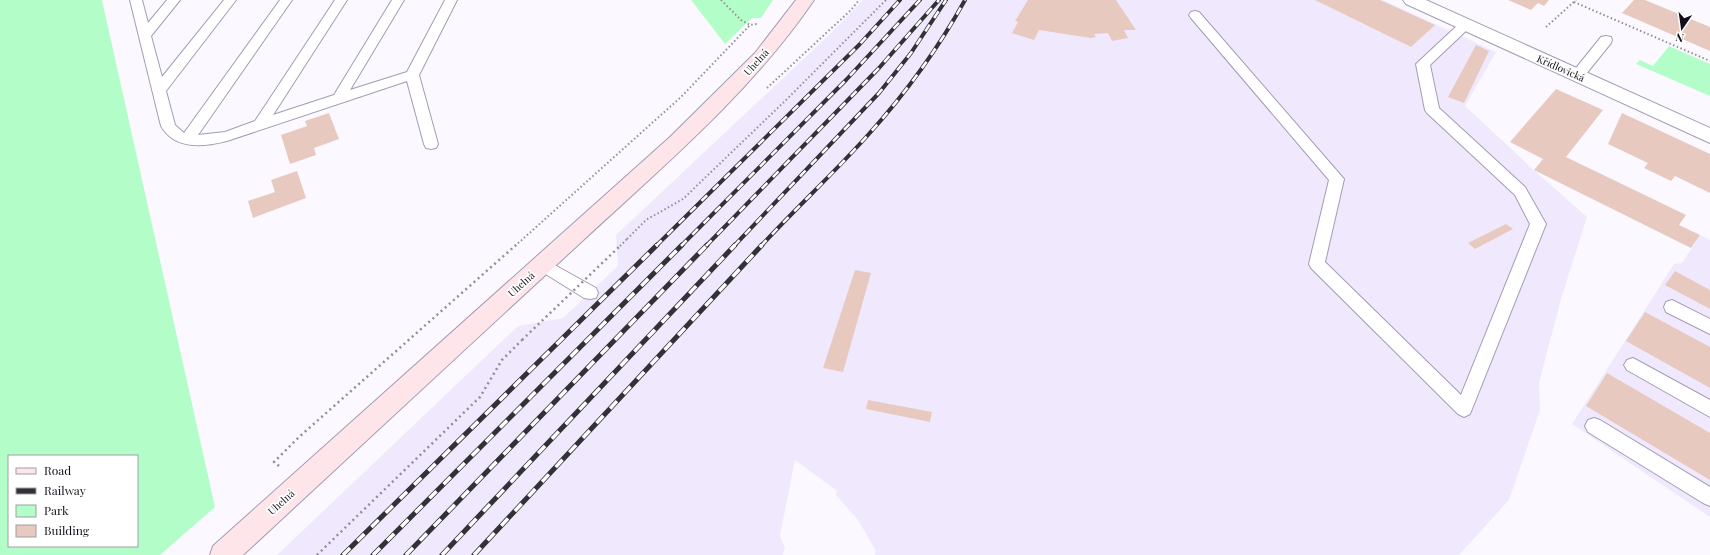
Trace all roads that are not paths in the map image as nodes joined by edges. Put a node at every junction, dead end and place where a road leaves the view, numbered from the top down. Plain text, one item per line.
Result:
1 (136, 0) edge
2 (174, 0) edge
3 (230, 0) edge
4 (286, 0) edge
5 (341, 0) edge
6 (398, 0) edge
7 (451, 0) edge
8 (805, 0) edge
9 (1412, 0) edge
10 (1195, 15) dead end
11 (1465, 25) junction
12 (145, 35) junction
13 (1606, 40) dead end
14 (412, 75) junction
15 (1577, 76) junction
16 (159, 90) junction
17 (338, 99) junction
18 (260, 124) junction
19 (1710, 136) edge
20 (188, 140) junction
21 (431, 144) dead end
22 (542, 264) junction
23 (590, 293) dead end
24 (1672, 307) dead end
25 (1710, 327) edge
26 (1633, 365) dead end
27 (1710, 409) edge
28 (1594, 426) dead end
29 (1710, 497) edge
30 (223, 555) edge

1 - 12 lane
2 - 12 lane
3 - 16 lane
4 - 20 lane
5 - 18 lane
6 - 17 lane
7 - 14 lane
8 - 22 main road, Uhelná
9 - 11 street, Křídlovická
10 - 11 lane
11 - 15 street, Křídlovická
12 - 16 lane
13 - 15 lane
14 - 17 lane
14 - 21 lane
15 - 19 street, Křídlovická
16 - 20 lane
17 - 18 lane
18 - 20 lane
22 - 23 lane
22 - 30 main road, Uhelná
24 - 25 lane
26 - 27 lane
28 - 29 lane

